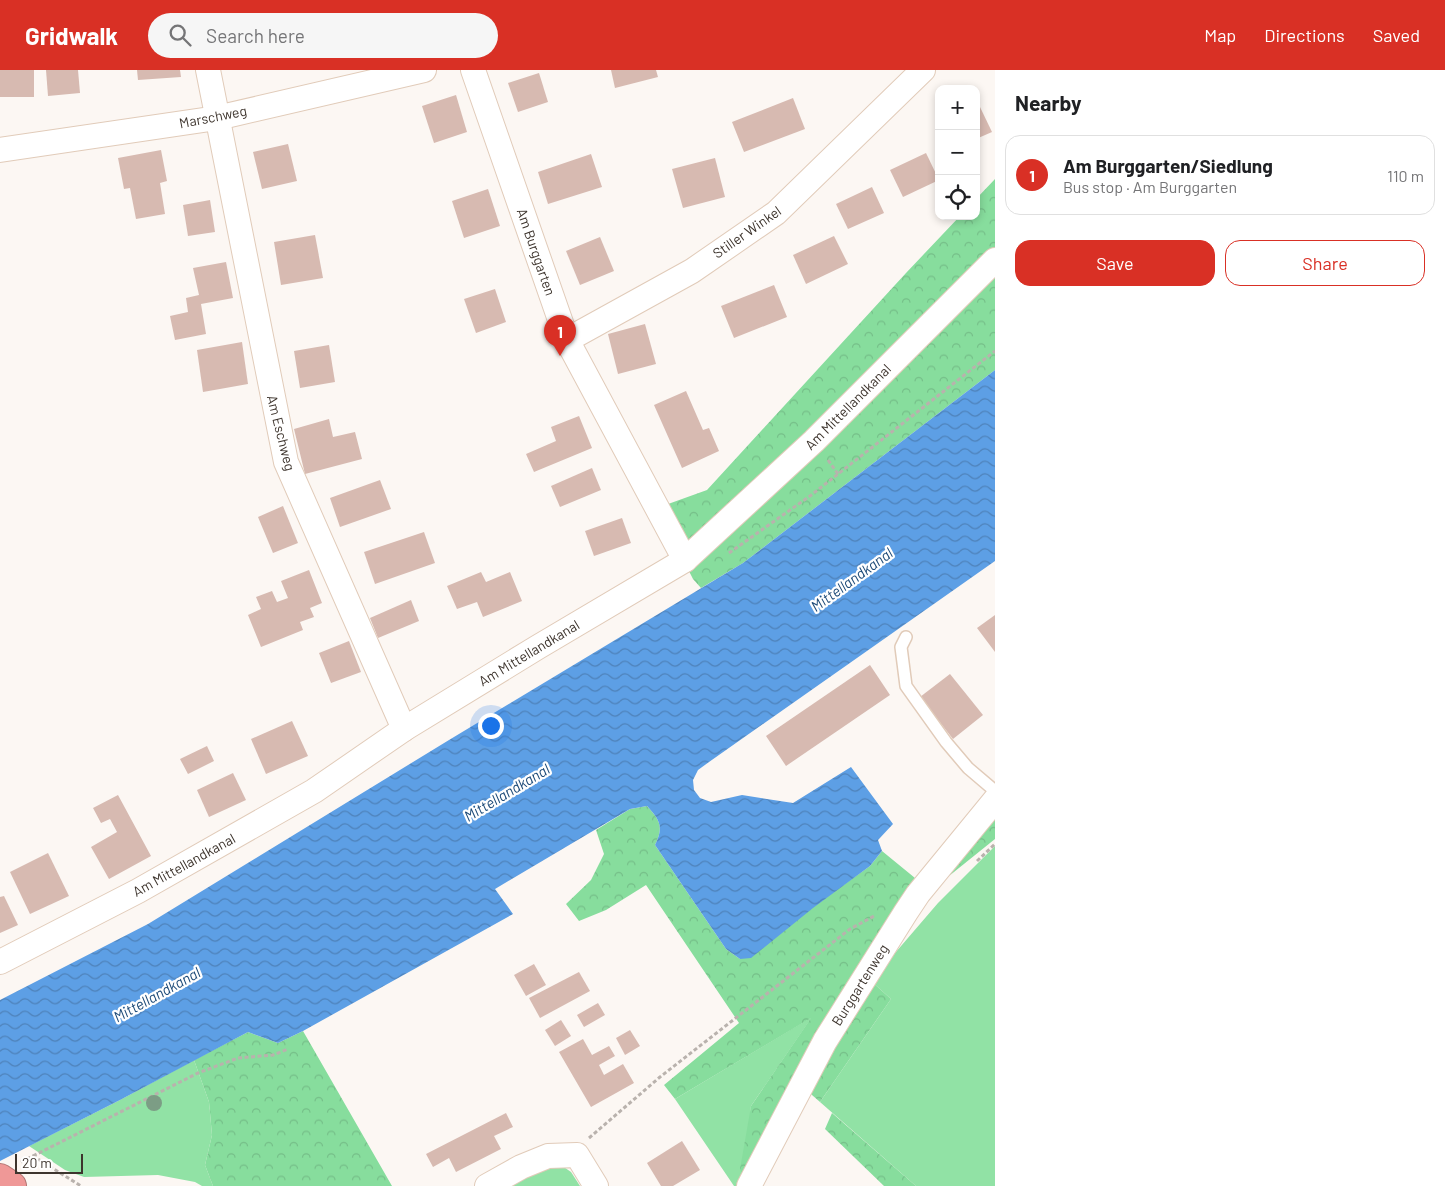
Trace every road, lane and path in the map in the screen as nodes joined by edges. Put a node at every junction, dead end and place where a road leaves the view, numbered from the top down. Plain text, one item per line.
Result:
1 (208, 70) edge
2 (424, 70) edge
3 (473, 70) edge
4 (923, 70) edge
5 (217, 118) junction
6 (0, 150) edge
7 (995, 260) edge
8 (566, 340) junction
9 (685, 560) junction
10 (906, 637) dead end
11 (404, 729) junction
12 (995, 791) edge
13 (995, 800) edge
14 (882, 912) dead end
15 (0, 962) edge
16 (288, 1049) dead end
17 (577, 1155) junction
18 (33, 1156) junction
19 (10, 1176) edge
20 (81, 1186) edge
21 (488, 1186) edge
22 (596, 1186) edge
23 (749, 1186) edge

1 - 5 street, Am Eschweg
2 - 5 street, Marschweg
3 - 8 street, Am Burggarten
4 - 8 street, Stiller Winkel
5 - 6 street, Marschweg
5 - 11 street, Am Eschweg
7 - 9 street, Am Mittellandkanal
8 - 9 street, Am Burggarten
9 - 11 street, Am Mittellandkanal
10 - 12 lane
11 - 15 street, Am Mittellandkanal
13 - 23 street, Burggartenweg
14 - 17 path
16 - 18 path
17 - 21 street
17 - 22 street
18 - 19 path
18 - 20 path

